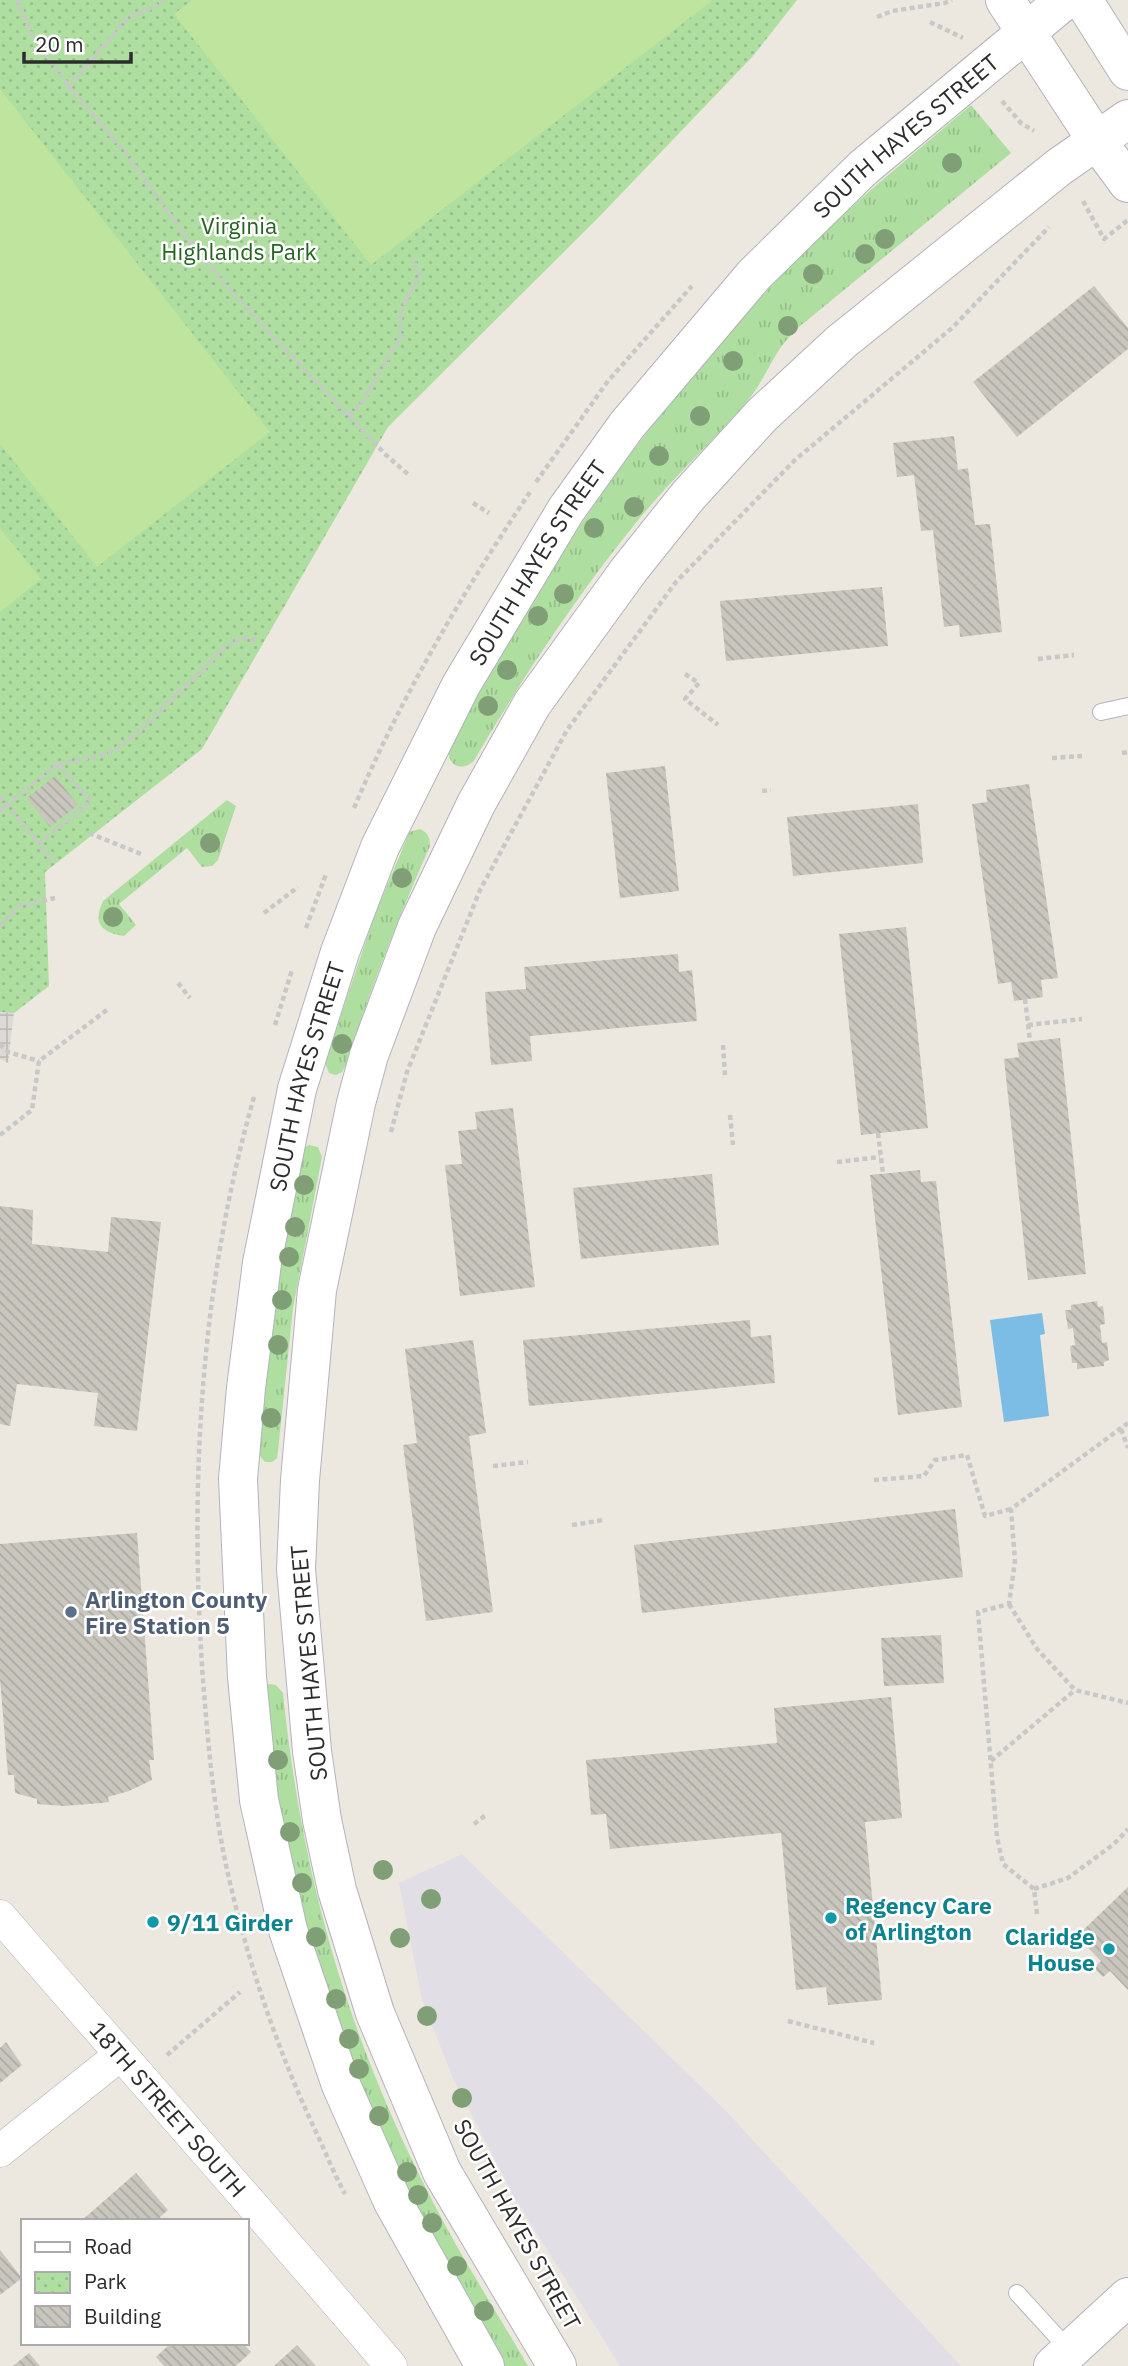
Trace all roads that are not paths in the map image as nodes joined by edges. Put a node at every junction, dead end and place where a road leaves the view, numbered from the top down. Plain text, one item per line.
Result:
1 (1005, 0) edge
2 (1065, 0) edge
3 (1083, 0) edge
4 (1026, 31) junction
5 (1128, 71) edge
6 (1128, 119) edge
7 (1097, 141) junction
8 (1128, 183) edge
9 (1128, 706) edge
10 (1101, 712) dead end
11 (0, 1916) edge
12 (120, 2055) junction
13 (0, 2151) edge
14 (1017, 2293) dead end
15 (1128, 2297) edge
16 (1061, 2358) edge
17 (391, 2366) edge
18 (485, 2366) edge
19 (557, 2366) edge

1 - 4 street
2 - 4 street, SOUTH HAYES STREET
3 - 5 street
4 - 7 street
4 - 18 street, SOUTH HAYES STREET
6 - 7 street, SOUTH HAYES STREET
7 - 8 street
7 - 19 street, SOUTH HAYES STREET
9 - 10 lane
11 - 12 street, 18TH STREET SOUTH
12 - 13 street
12 - 17 street, 18TH STREET SOUTH
14 - 16 lane
15 - 16 street

